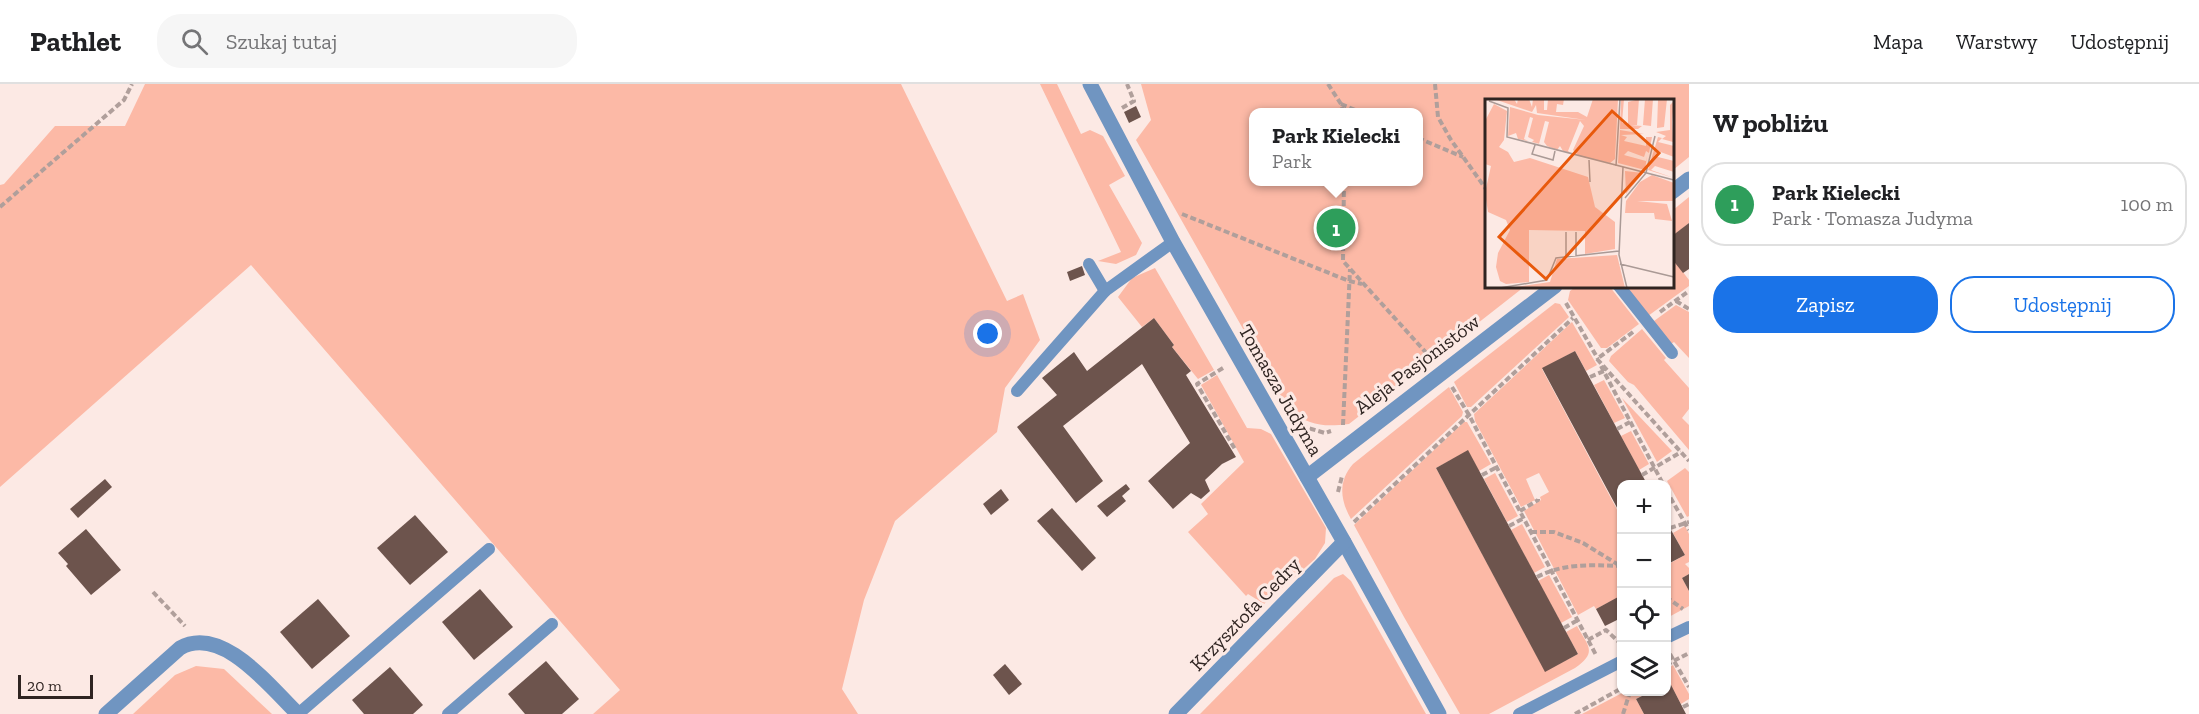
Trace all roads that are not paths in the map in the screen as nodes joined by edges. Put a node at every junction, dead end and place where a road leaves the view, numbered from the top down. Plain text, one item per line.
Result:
1 (1090, 84) edge
2 (1689, 179) edge
3 (1674, 190) edge
4 (1173, 242) junction
5 (1089, 264) dead end
6 (1552, 288) edge
7 (1621, 288) edge
8 (1106, 291) junction
9 (1672, 353) dead end
10 (1017, 391) dead end
11 (1307, 477) junction
12 (1344, 542) junction
13 (489, 549) dead end
14 (552, 624) dead end
15 (1689, 627) edge
16 (1671, 636) edge
17 (1617, 664) edge
18 (106, 714) edge
19 (298, 714) edge
20 (448, 714) edge
21 (1176, 714) edge
22 (1439, 714) edge
23 (1519, 714) edge

1 - 4 street, Tomasza Judyma
2 - 3 street
4 - 8 lane
4 - 11 street, Tomasza Judyma
5 - 8 lane
6 - 11 street, Aleja Pasjonistów
7 - 9 lane
8 - 10 lane
11 - 12 street, Tomasza Judyma
12 - 21 street, Krzysztofa Cedry
12 - 22 street, Tomasza Judyma
13 - 19 lane
14 - 20 lane
15 - 16 lane
17 - 23 lane
18 - 19 street

